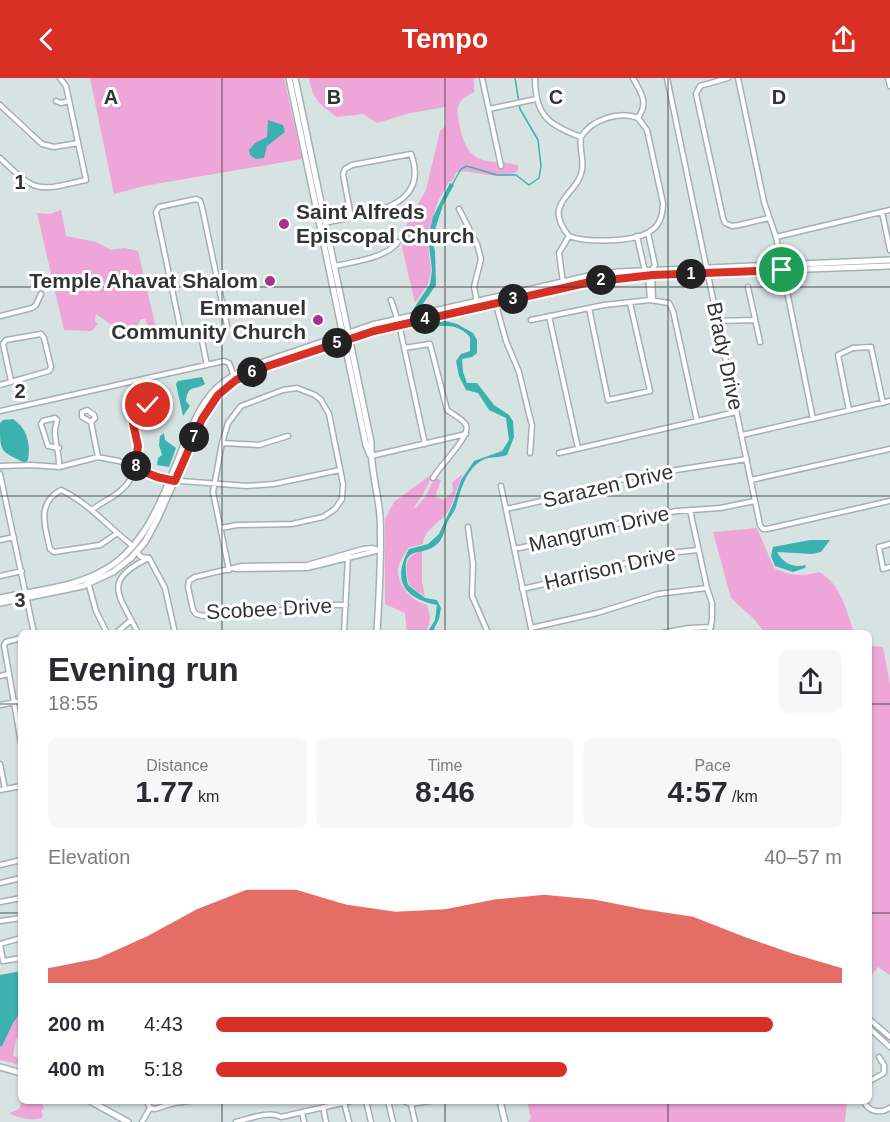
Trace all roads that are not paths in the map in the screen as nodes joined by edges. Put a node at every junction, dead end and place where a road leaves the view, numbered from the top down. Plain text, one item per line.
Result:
1 (60, 78) edge
2 (289, 78) edge
3 (295, 78) edge
4 (482, 78) edge
5 (535, 78) edge
6 (633, 78) edge
7 (667, 78) edge
8 (728, 78) edge
9 (738, 78) edge
10 (888, 78) edge
11 (890, 86) edge
12 (536, 99) junction
13 (56, 101) dead end
14 (69, 101) junction
15 (0, 105) edge
16 (489, 109) junction
17 (638, 118) junction
18 (581, 137) junction
19 (78, 142) junction
20 (0, 158) edge
21 (501, 166) dead end
22 (312, 190) junction
23 (459, 209) dead end
24 (890, 210) edge
25 (882, 212) junction
26 (351, 217) junction
27 (770, 218) junction
28 (325, 223) junction
29 (648, 233) junction
30 (569, 236) junction
31 (637, 236) junction
32 (776, 237) junction
33 (398, 242) dead end
34 (324, 248) junction
35 (890, 250) edge
36 (890, 260) edge
37 (335, 266) junction
38 (890, 266) edge
39 (782, 267) junction
40 (707, 271) junction
41 (650, 273) junction
42 (337, 276) junction
43 (563, 284) junction
44 (748, 287) dead end
45 (41, 294) dead end
46 (391, 300) dead end
47 (495, 300) junction
48 (651, 300) junction
49 (630, 303) junction
50 (477, 304) junction
51 (589, 308) junction
52 (0, 316) edge
53 (549, 316) junction
54 (755, 320) junction
55 (531, 321) dead end
56 (717, 321) junction
57 (398, 322) junction
58 (201, 336) junction
59 (346, 337) junction
60 (760, 342) dead end
61 (404, 348) junction
62 (207, 364) junction
63 (235, 377) junction
64 (11, 381) junction
65 (0, 385) edge
66 (890, 401) edge
67 (883, 403) junction
68 (148, 405) dead end
69 (849, 410) junction
70 (0, 411) edge
71 (736, 412) junction
72 (813, 419) junction
73 (697, 421) junction
74 (91, 422) dead end
75 (467, 434) junction
76 (742, 435) junction
77 (288, 436) dead end
78 (222, 443) junction
79 (425, 444) junction
80 (59, 448) junction
81 (578, 448) junction
82 (890, 449) edge
83 (530, 453) dead end
84 (559, 453) dead end
85 (371, 456) junction
86 (98, 457) junction
87 (747, 459) junction
88 (0, 466) edge
89 (59, 467) junction
90 (135, 468) junction
91 (340, 470) junction
92 (0, 474) edge
93 (433, 478) dead end
94 (171, 480) junction
95 (751, 480) junction
96 (213, 484) junction
97 (501, 486) dead end
98 (6, 500) junction
99 (0, 501) edge
100 (755, 501) junction
101 (890, 501) edge
102 (506, 509) junction
103 (92, 510) junction
104 (690, 510) junction
105 (468, 526) dead end
106 (221, 528) junction
107 (116, 534) junction
108 (14, 537) junction
109 (0, 540) edge
110 (890, 544) edge
111 (135, 549) junction
112 (514, 549) junction
113 (698, 550) junction
114 (379, 551) junction
115 (348, 554) junction
116 (149, 558) junction
117 (890, 567) edge
118 (229, 570) junction
119 (22, 571) junction
120 (0, 576) edge
121 (88, 581) junction
122 (707, 588) junction
123 (522, 589) junction
124 (26, 595) junction
125 (0, 598) edge
126 (0, 603) edge
127 (346, 605) junction
128 (130, 621) junction
129 (711, 627) junction
130 (33, 630) edge
131 (106, 630) edge
132 (120, 630) edge
133 (136, 630) edge
134 (174, 630) edge
135 (344, 630) edge
136 (377, 630) edge
137 (487, 630) edge
138 (531, 630) edge
139 (535, 630) edge
140 (686, 630) edge
141 (710, 630) edge
142 (18, 639) edge
143 (8, 674) junction
144 (0, 676) edge
145 (18, 702) edge
146 (13, 703) junction
147 (0, 705) edge
148 (18, 727) edge
149 (0, 764) edge
150 (18, 787) edge
151 (2, 790) edge
152 (18, 861) edge
153 (0, 865) edge
154 (18, 879) edge
155 (0, 883) edge
156 (18, 899) edge
157 (0, 902) edge
158 (18, 918) edge
159 (0, 921) edge
160 (18, 939) edge
161 (0, 944) edge
162 (18, 958) edge
163 (872, 1021) edge
164 (872, 1030) edge
165 (890, 1037) edge
166 (889, 1045) edge
167 (879, 1057) dead end
168 (0, 1066) edge
169 (18, 1072) edge
170 (872, 1080) edge
171 (95, 1104) edge
172 (148, 1104) edge
173 (177, 1104) edge
174 (336, 1104) edge
175 (344, 1104) edge
176 (367, 1104) edge
177 (389, 1104) edge
178 (413, 1104) edge
179 (501, 1104) edge
180 (865, 1104) edge
181 (323, 1107) junction
182 (150, 1108) junction
183 (890, 1108) edge
184 (302, 1112) junction
185 (282, 1119) edge
186 (128, 1122) edge
187 (142, 1122) edge
188 (236, 1122) edge
189 (304, 1122) edge
190 (326, 1122) edge
191 (349, 1122) edge
192 (371, 1122) edge
193 (393, 1122) edge
194 (415, 1122) edge
195 (505, 1122) edge

1 - 14 street
2 - 22 main road
3 - 28 main road
4 - 16 street
5 - 12 street
6 - 17 street
7 - 40 street, Brady Drive
8 - 27 street
9 - 27 street
10 - 11 street
12 - 16 street
12 - 18 street
13 - 14 street
14 - 19 street
15 - 19 street
16 - 21 street
17 - 18 street
17 - 29 street
18 - 30 street
19 - 20 street
22 - 28 main road
22 - 34 main road
23 - 50 street
24 - 25 street
25 - 32 street
25 - 35 street
26 - 26 street
26 - 28 street
27 - 32 street
28 - 37 main road
29 - 31 street
29 - 41 street
30 - 31 street
30 - 43 street
31 - 41 street
32 - 39 street
33 - 37 street
34 - 42 main road
34 - 59 main road
36 - 39 main road
37 - 42 main road
38 - 39 main road
39 - 40 main road
39 - 72 street
40 - 41 main road
40 - 56 street, Brady Drive
41 - 43 main road
41 - 48 street
42 - 59 main road
43 - 47 main road
44 - 54 street
45 - 52 street
46 - 57 street
47 - 50 main road
47 - 83 street
48 - 49 street
48 - 73 street
49 - 51 street
49 - 51 street
50 - 57 main road
51 - 53 street
53 - 55 street
53 - 81 street
54 - 56 street
54 - 60 street
56 - 71 street, Brady Drive
57 - 59 main road
57 - 59 main road
57 - 61 street
58 - 58 street
58 - 62 street
59 - 63 main road
59 - 63 main road
59 - 85 main road
59 - 85 main road
61 - 75 street
61 - 79 street
62 - 63 street
62 - 70 street
63 - 94 main road
64 - 64 street
64 - 65 street
66 - 67 street
67 - 69 street
67 - 69 street
68 - 90 street
69 - 72 street
71 - 73 street
71 - 76 street, Brady Drive
72 - 76 street
73 - 81 street
74 - 86 street
75 - 79 street
75 - 93 street
76 - 87 street, Brady Drive
77 - 78 street
78 - 91 street
78 - 96 street
79 - 85 street
80 - 80 street
80 - 89 street
81 - 84 street
82 - 95 street
85 - 114 main road
86 - 89 street
86 - 90 street
87 - 95 street, Brady Drive
87 - 102 street, Sarazen Drive
88 - 89 street
90 - 94 street
90 - 103 street
91 - 96 street
91 - 106 street
92 - 98 street
94 - 96 street
94 - 111 main road
95 - 100 street, Brady Drive
96 - 106 street
97 - 102 street
98 - 99 street
98 - 108 street
100 - 101 street, Brady Drive
100 - 104 street, Mangrum Drive
102 - 112 street
103 - 107 street
103 - 107 street
104 - 112 street, Mangrum Drive
104 - 113 street
105 - 137 street
106 - 118 street
107 - 111 street
108 - 109 street
108 - 119 street
110 - 117 street
111 - 116 street
111 - 121 main road
112 - 123 street
113 - 122 street
113 - 123 street, Harrison Drive
114 - 115 street
114 - 136 main road
115 - 118 street
115 - 127 street
116 - 128 street
116 - 134 street
118 - 127 street, Scobee Drive
119 - 120 street
119 - 124 street
121 - 124 main road
121 - 131 street
122 - 129 street
122 - 139 street
123 - 138 street
124 - 125 main road
124 - 126 main road
124 - 130 street
127 - 135 street
128 - 132 street
128 - 133 street
129 - 140 street
129 - 141 street
142 - 143 street
143 - 144 street
143 - 146 street
145 - 146 street
146 - 147 street
146 - 148 street
149 - 151 street
150 - 151 street
152 - 153 street
154 - 155 street
156 - 157 street
158 - 159 street
160 - 161 street
161 - 162 street
163 - 165 street
164 - 166 street
167 - 170 street
168 - 169 main road
171 - 186 main road
172 - 182 street
173 - 182 street
174 - 181 street
175 - 191 street
176 - 192 street
177 - 193 street
178 - 194 street
179 - 195 main road
180 - 183 street
181 - 184 street
181 - 190 street
182 - 187 street
184 - 185 street
184 - 189 street
185 - 188 street

